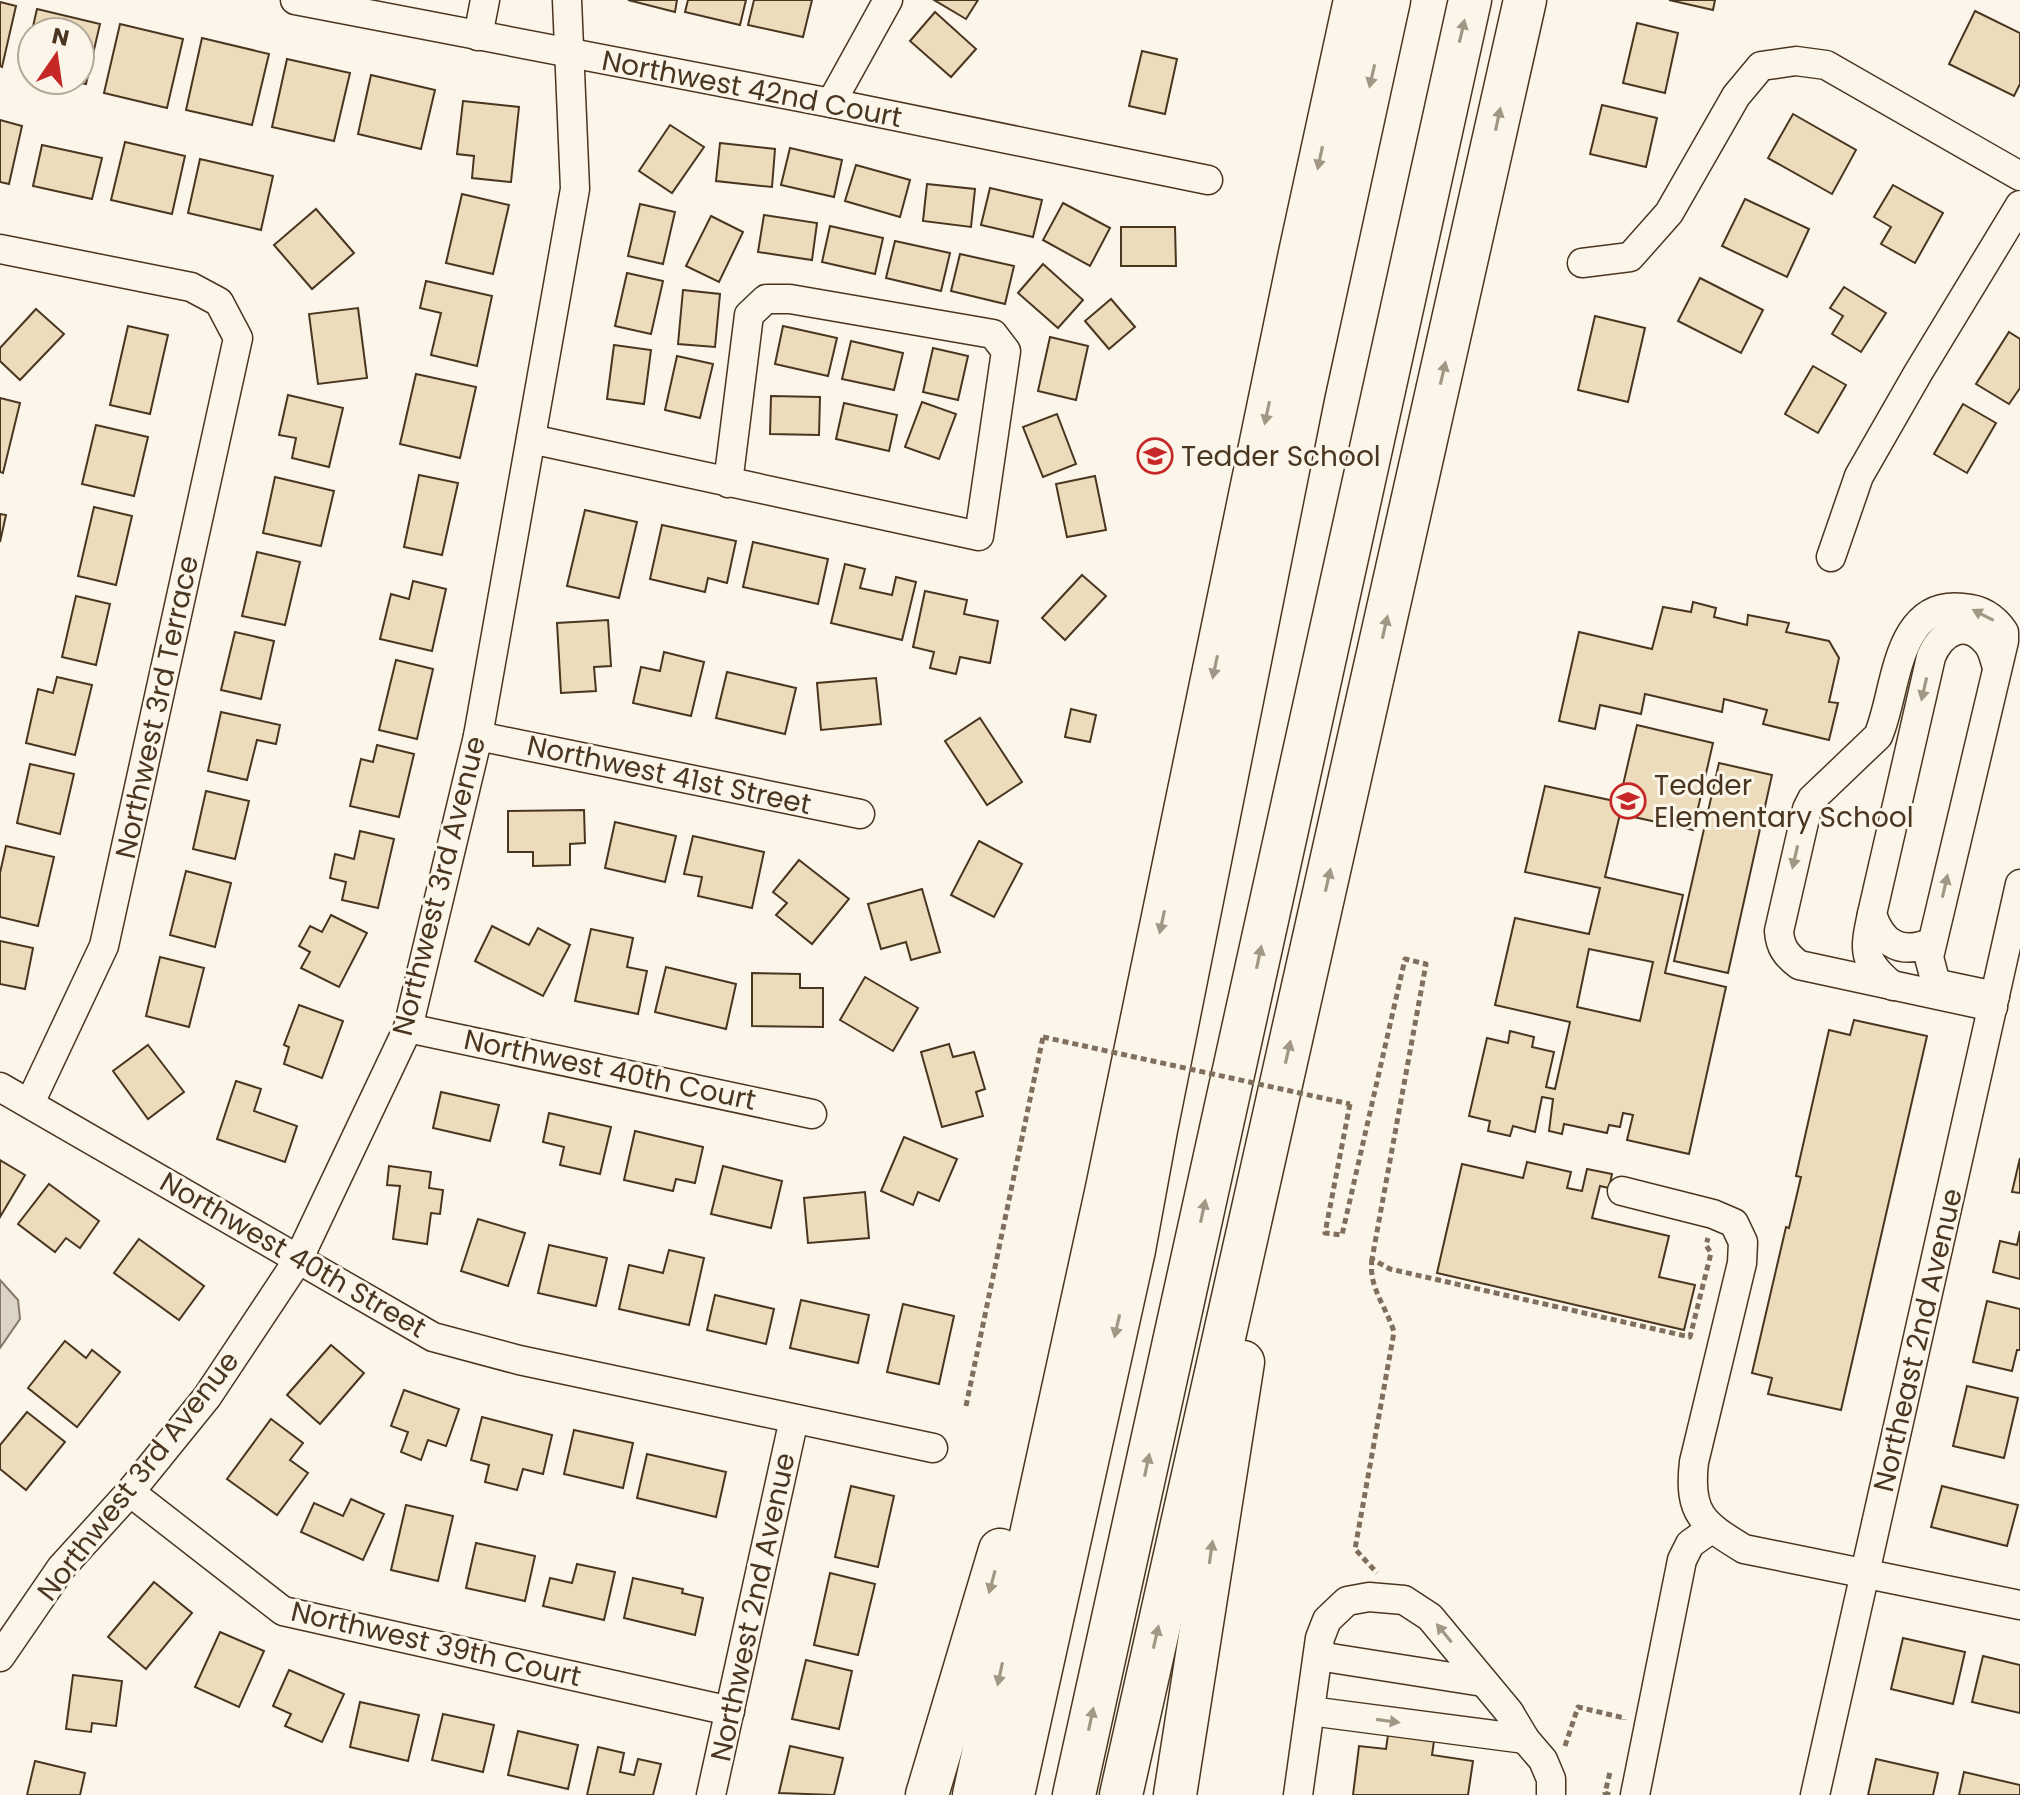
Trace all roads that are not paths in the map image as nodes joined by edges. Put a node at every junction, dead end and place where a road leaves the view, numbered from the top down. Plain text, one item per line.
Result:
1 (295, 0) edge
2 (485, 0) edge
3 (567, 0) edge
4 (888, 0) edge
5 (1355, 0) edge
6 (1389, 0) edge
7 (1417, 0) edge
8 (1470, 0) edge
9 (1525, 0) edge
10 (478, 36) junction
11 (571, 55) junction
12 (831, 103) junction
13 (2020, 176) edge
14 (1208, 180) dead end
15 (2020, 205) edge
16 (0, 249) edge
17 (1582, 263) dead end
18 (531, 439) junction
19 (728, 483) junction
20 (1831, 557) dead end
21 (1997, 667) junction
22 (478, 736) junction
23 (860, 814) dead end
24 (2020, 884) edge
25 (1872, 914) junction
26 (1932, 942) junction
27 (1893, 986) junction
28 (1994, 1001) junction
29 (408, 1028) junction
30 (0, 1087) edge
31 (30, 1103) junction
32 (812, 1114) dead end
33 (1273, 1120) junction
34 (1107, 1188) junction
35 (1622, 1191) dead end
36 (1134, 1250) junction
37 (298, 1260) junction
38 (794, 1419) junction
39 (933, 1448) dead end
40 (130, 1492) junction
41 (1711, 1529) junction
42 (1866, 1572) junction
43 (2020, 1605) edge
44 (1318, 1656) junction
45 (0, 1657) edge
46 (1483, 1682) junction
47 (730, 1711) junction
48 (1310, 1711) junction
49 (1525, 1739) junction
50 (711, 1795) edge
51 (927, 1795) edge
52 (974, 1795) edge
53 (1013, 1795) edge
54 (1074, 1795) edge
55 (1121, 1795) edge
56 (1175, 1795) edge
57 (1298, 1795) edge
58 (1551, 1795) edge
59 (1635, 1795) edge
60 (1815, 1795) edge

1 - 10 street, Northwest 42nd Court
2 - 10 street
3 - 11 street, Northwest 3rd Avenue
4 - 12 street
5 -> 34 highway
6 -> 36 highway
7 - 36 highway
54 -> 8 highway
33 -> 9 highway
10 - 11 street, Northwest 42nd Court
11 - 12 street, Northwest 42nd Court
11 - 18 street, Northwest 3rd Avenue
12 - 14 street, Northwest 42nd Court
13 - 17 street
15 - 20 street
16 - 31 street, Northwest 3rd Terrace
18 - 19 street
18 - 22 street, Northwest 3rd Avenue
19 - 19 street
21 -> 25 street
26 -> 21 street
21 -> 27 street
22 - 23 street, Northwest 41st Street
22 - 29 street, Northwest 3rd Avenue
24 - 28 street, Northeast 2nd Avenue
25 - 26 street
25 - 27 street
26 - 28 street
27 - 28 street
28 - 42 street, Northeast 2nd Avenue
29 - 32 street, Northwest 40th Court
29 - 37 street, Northwest 3rd Avenue
30 - 31 street, Northwest 40th Street
31 - 37 street, Northwest 40th Street
55 -> 33 highway
56 -> 33 highway
34 -> 51 highway
34 -> 52 highway
35 - 41 street
36 -> 53 highway
37 - 38 street, Northwest 40th Street
37 - 40 street, Northwest 3rd Avenue
38 - 39 street, Northwest 40th Street
38 - 47 street, Northwest 2nd Avenue
40 - 45 street, Northwest 3rd Avenue
40 - 47 street, Northwest 39th Court
41 - 42 street
41 - 59 street
42 - 43 street
42 - 60 street, Northeast 2nd Avenue
44 - 46 street
46 -> 44 street
44 - 48 street
46 - 49 street
47 - 50 street, Northwest 2nd Avenue
48 -> 49 street
48 - 57 street
49 - 58 street

